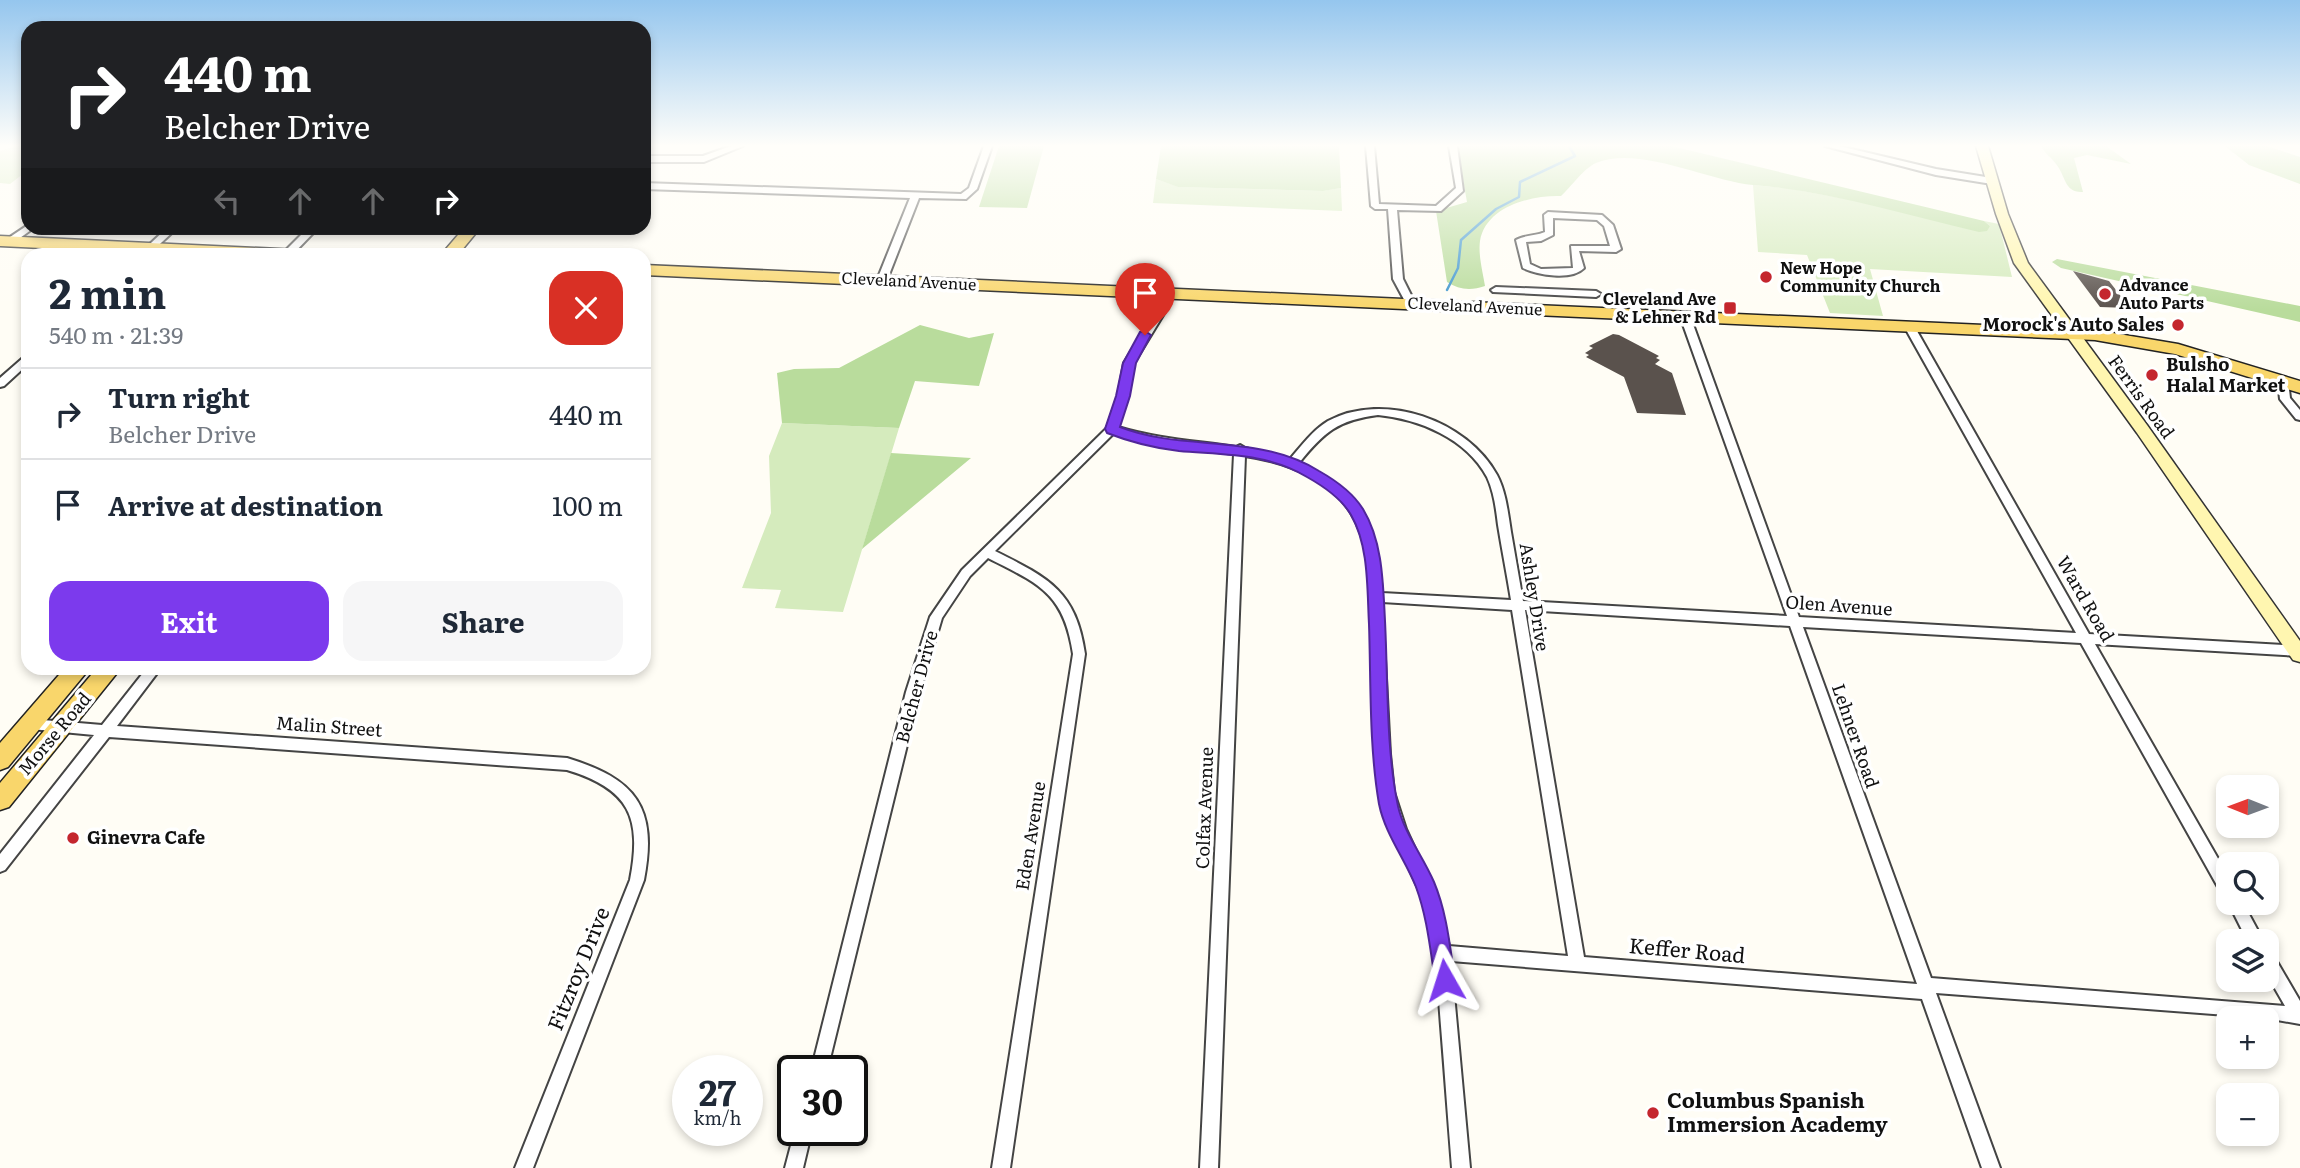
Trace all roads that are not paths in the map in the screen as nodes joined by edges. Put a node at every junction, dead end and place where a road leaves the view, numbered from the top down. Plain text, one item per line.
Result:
1 (913, 201) edge
2 (1375, 201) edge
3 (1447, 201) edge
4 (1999, 201) edge
5 (1392, 208) junction
6 (21, 232) edge
7 (164, 235) edge
8 (306, 235) edge
9 (5, 241) edge
10 (104, 248) edge
11 (149, 248) edge
12 (293, 248) edge
13 (651, 270) edge
14 (1553, 273) junction
15 (882, 280) junction
16 (1496, 290) dead end
17 (1164, 292) junction
18 (1596, 295) dead end
19 (1560, 302) junction
20 (1410, 303) junction
21 (1685, 316) junction
22 (1909, 326) junction
23 (2070, 334) junction
24 (21, 365) edge
25 (0, 384) edge
26 (2292, 384) edge
27 (2300, 417) edge
28 (1112, 429) junction
29 (1240, 449) junction
30 (1293, 463) junction
31 (988, 553) junction
32 (1376, 597) junction
33 (1517, 606) junction
34 (1794, 620) junction
35 (2085, 638) junction
36 (2299, 652) edge
37 (73, 675) edge
38 (104, 675) edge
39 (150, 675) edge
40 (31, 724) junction
41 (62, 726) junction
42 (106, 732) junction
43 (0, 760) edge
44 (619, 787) joint
45 (0, 800) edge
46 (0, 865) edge
47 (2216, 870) edge
48 (1443, 953) junction
49 (1577, 963) junction
50 (2279, 980) edge
51 (1926, 989) junction
52 (2300, 1015) edge
53 (823, 1055) edge
54 (800, 1146) edge
55 (524, 1168) edge
56 (794, 1168) edge
57 (1001, 1168) edge
58 (1209, 1168) edge
59 (1461, 1168) edge
60 (1991, 1168) edge

1 - 15 street
2 - 5 street
3 - 5 street
4 - 23 main road, Ferris Road
5 - 20 street
6 - 9 street
7 - 11 street
8 - 12 street
9 - 10 main road
13 - 15 main road, Cleveland Avenue
14 - 14 street
14 - 19 street
15 - 17 main road, Cleveland Avenue
16 - 19 street
17 - 20 main road, Cleveland Avenue
17 - 28 street, Belcher Drive
18 - 19 street
19 - 20 main road, Cleveland Avenue
19 - 21 main road, Cleveland Avenue
21 - 22 main road, Cleveland Avenue
21 - 34 street, Lehner Road
22 - 23 main road, Cleveland Avenue
22 - 35 street, Ward Road
23 - 26 main road, Cleveland Avenue
23 - 36 main road, Ferris Road
24 - 25 street
26 - 27 street
28 - 29 street
28 - 31 street, Belcher Drive
29 - 30 street
29 - 58 street, Colfax Avenue
30 - 32 street
30 - 33 street, Ashley Drive
31 - 53 street, Belcher Drive
31 - 57 street, Eden Avenue
32 - 33 street, Olen Avenue
32 - 48 street
33 - 34 street, Olen Avenue
33 - 49 street, Ashley Drive
34 - 35 street, Olen Avenue
34 - 51 street, Lehner Road
35 - 36 street, Olen Avenue
35 - 47 street, Ward Road
37 - 40 main road, Morse Road
38 - 41 main road, Morse Road
39 - 42 street
40 - 41 street, Malin Street
40 - 43 main road, Morse Road
41 - 42 street, Malin Street
41 - 45 main road, Morse Road
42 - 44 street, Malin Street
42 - 46 street
44 - 55 street, Fitzroy Drive
48 - 49 street, Keffer Road
48 - 59 street
49 - 51 street, Keffer Road
50 - 52 street
51 - 52 street, Keffer Road
51 - 60 street, Lehner Road
54 - 56 street

